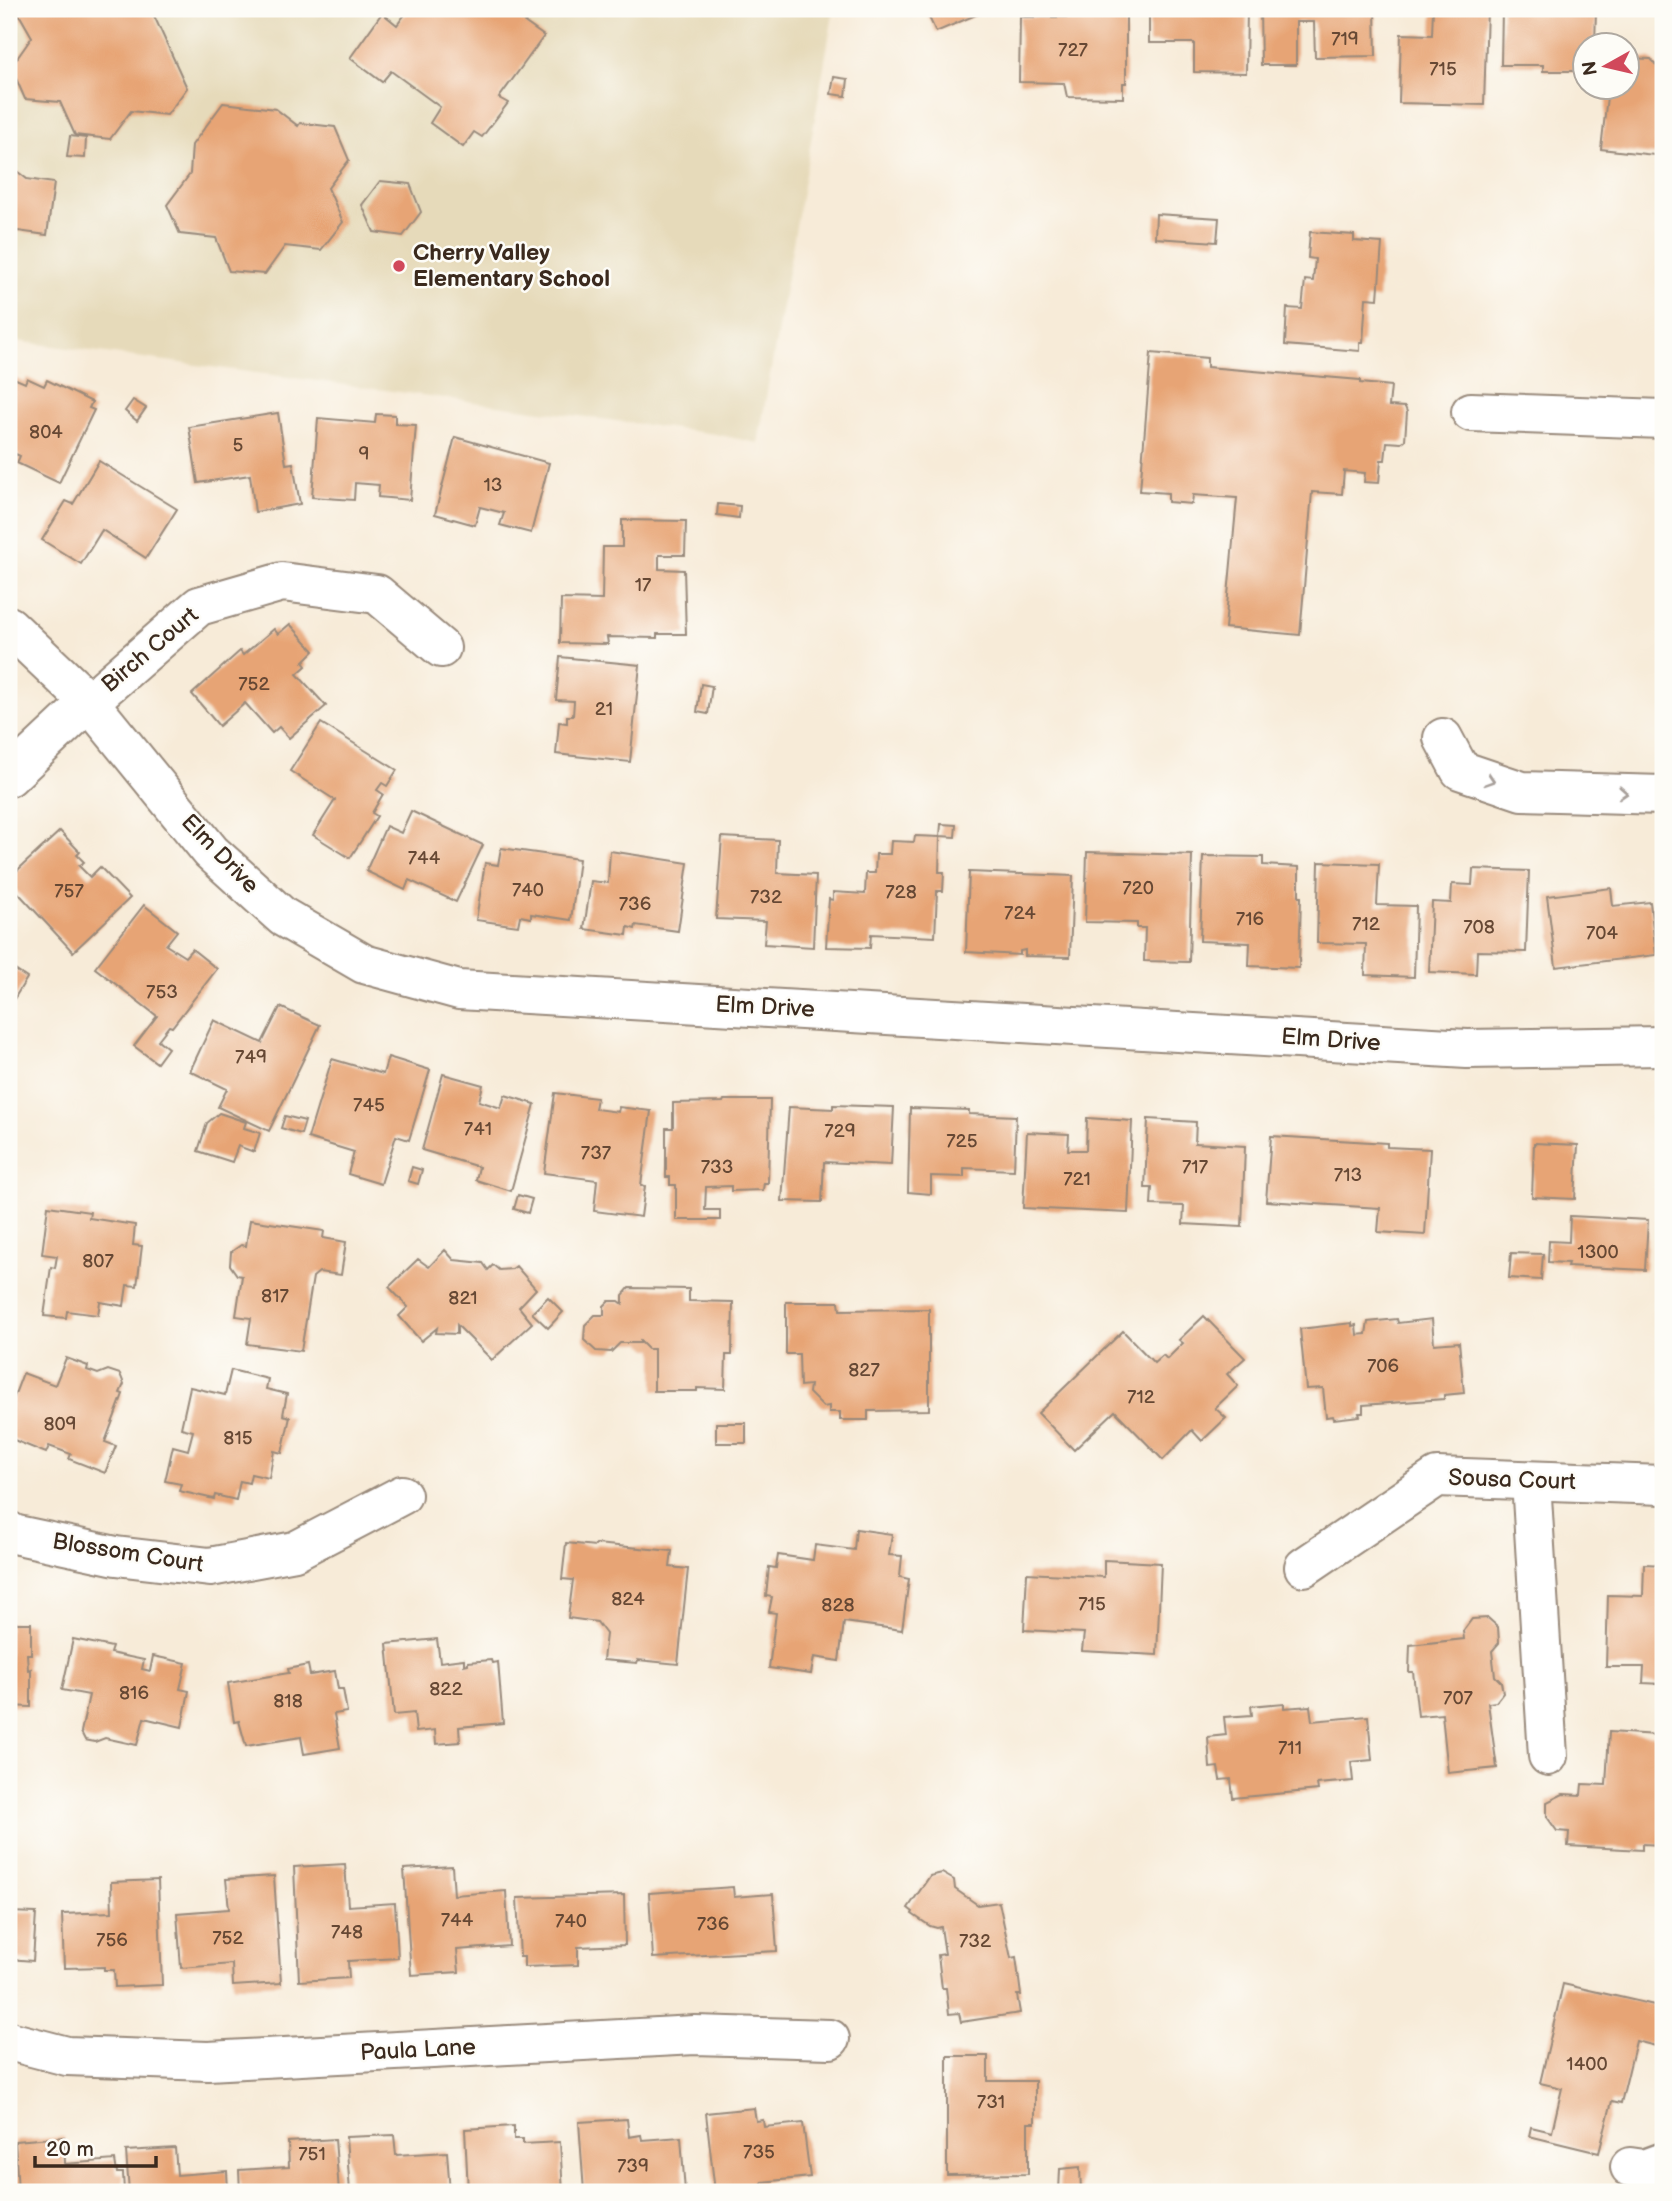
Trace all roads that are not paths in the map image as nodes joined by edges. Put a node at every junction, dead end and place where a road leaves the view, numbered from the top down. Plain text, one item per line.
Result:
1 (1471, 412) dead end
2 (1663, 419) edge
3 (9, 626) edge
4 (441, 648) dead end
5 (89, 702) junction
6 (1443, 738) dead end
7 (9, 777) edge
8 (1663, 795) edge
9 (1663, 1046) edge
10 (1531, 1481) junction
11 (1663, 1485) edge
12 (402, 1495) dead end
13 (9, 1531) edge
14 (1304, 1567) dead end
15 (1548, 1756) dead end
16 (830, 2039) dead end
17 (9, 2041) edge

1 - 2 street
3 - 5 street, Elm Drive
4 - 5 street, Birch Court
5 - 7 street, Birch Court
5 - 9 street, Elm Drive
6 -> 8 street
10 - 11 street, Sousa Court
10 - 14 street, Sousa Court
10 - 15 street
12 - 13 street, Blossom Court
16 - 17 street, Paula Lane

